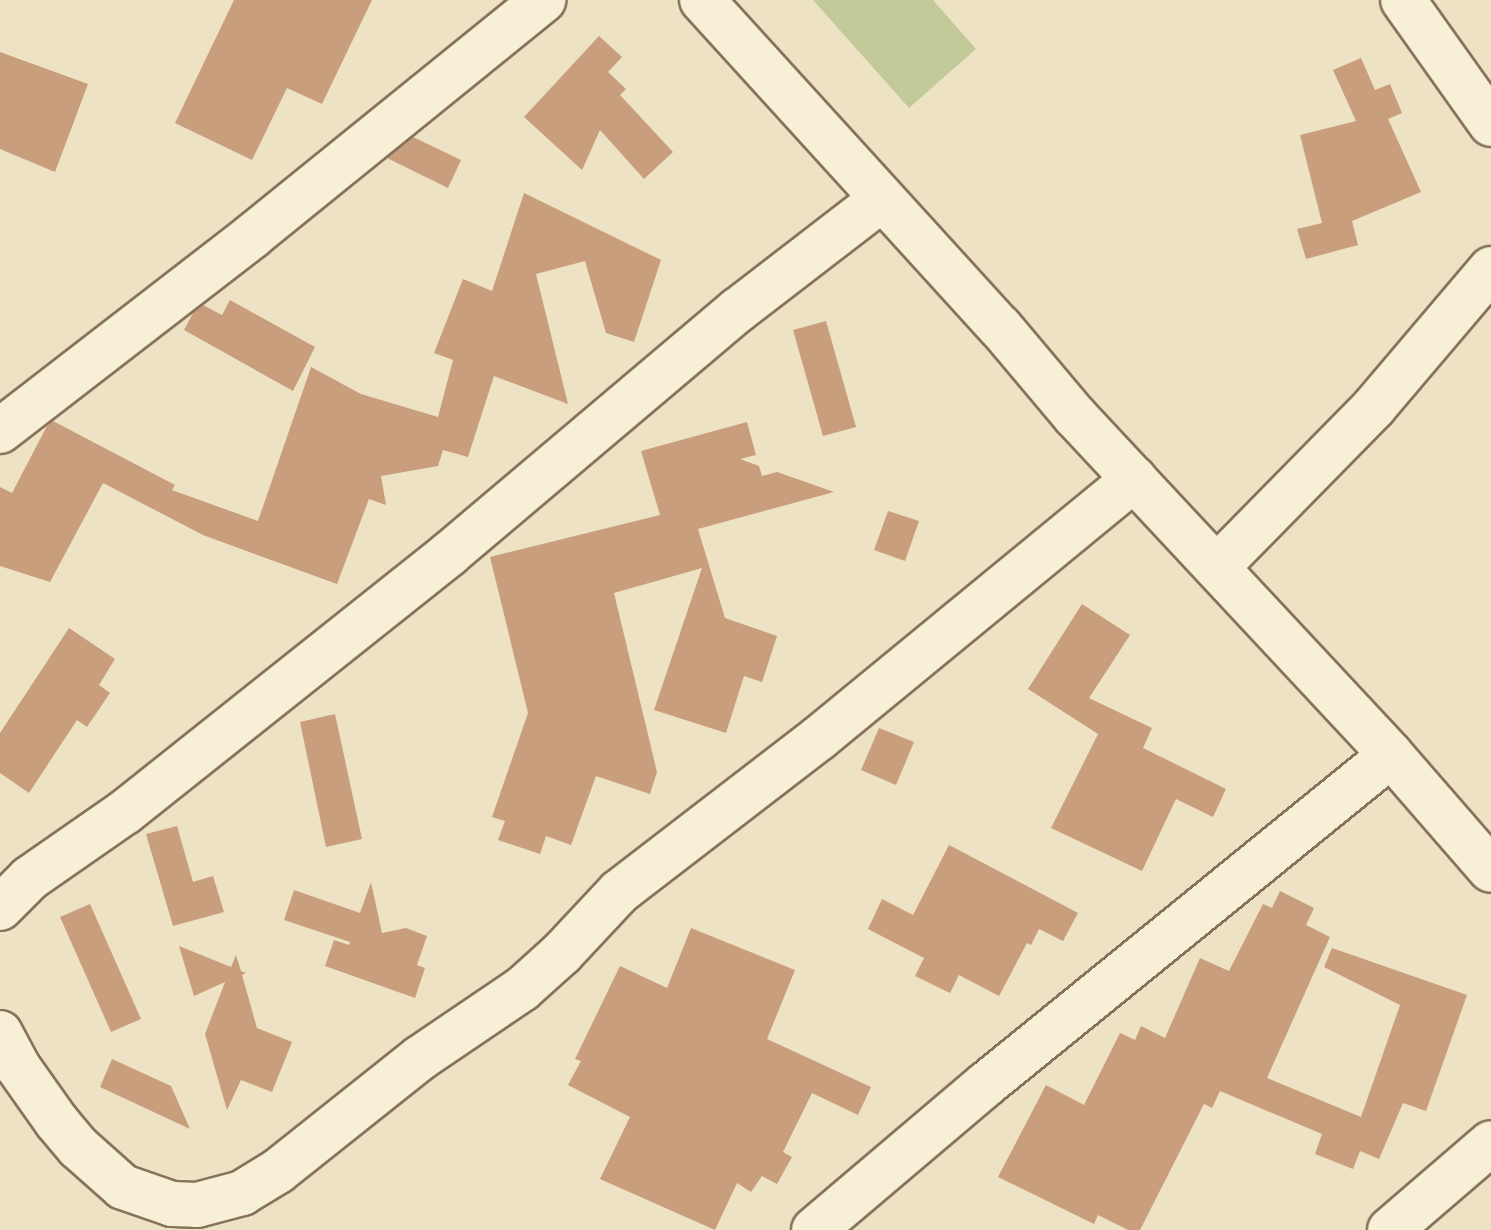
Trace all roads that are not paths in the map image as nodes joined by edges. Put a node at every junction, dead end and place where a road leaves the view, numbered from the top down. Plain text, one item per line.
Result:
1 (543, 0) edge
2 (702, 0) edge
3 (1421, 7) edge
4 (1491, 124) edge
5 (882, 199) junction
6 (1491, 269) edge
7 (0, 431) edge
8 (1134, 479) junction
9 (1218, 566) junction
10 (1391, 755) junction
11 (1491, 870) edge
12 (0, 908) edge
13 (0, 1033) edge
14 (1491, 1143) edge
15 (814, 1230) edge
16 (1390, 1230) edge

1 - 7 street
2 - 5 street
3 - 4 street
5 - 8 street
5 - 12 street
6 - 9 street
8 - 9 street
8 - 13 street
9 - 10 street
10 - 11 street
10 - 15 street
14 - 16 street

